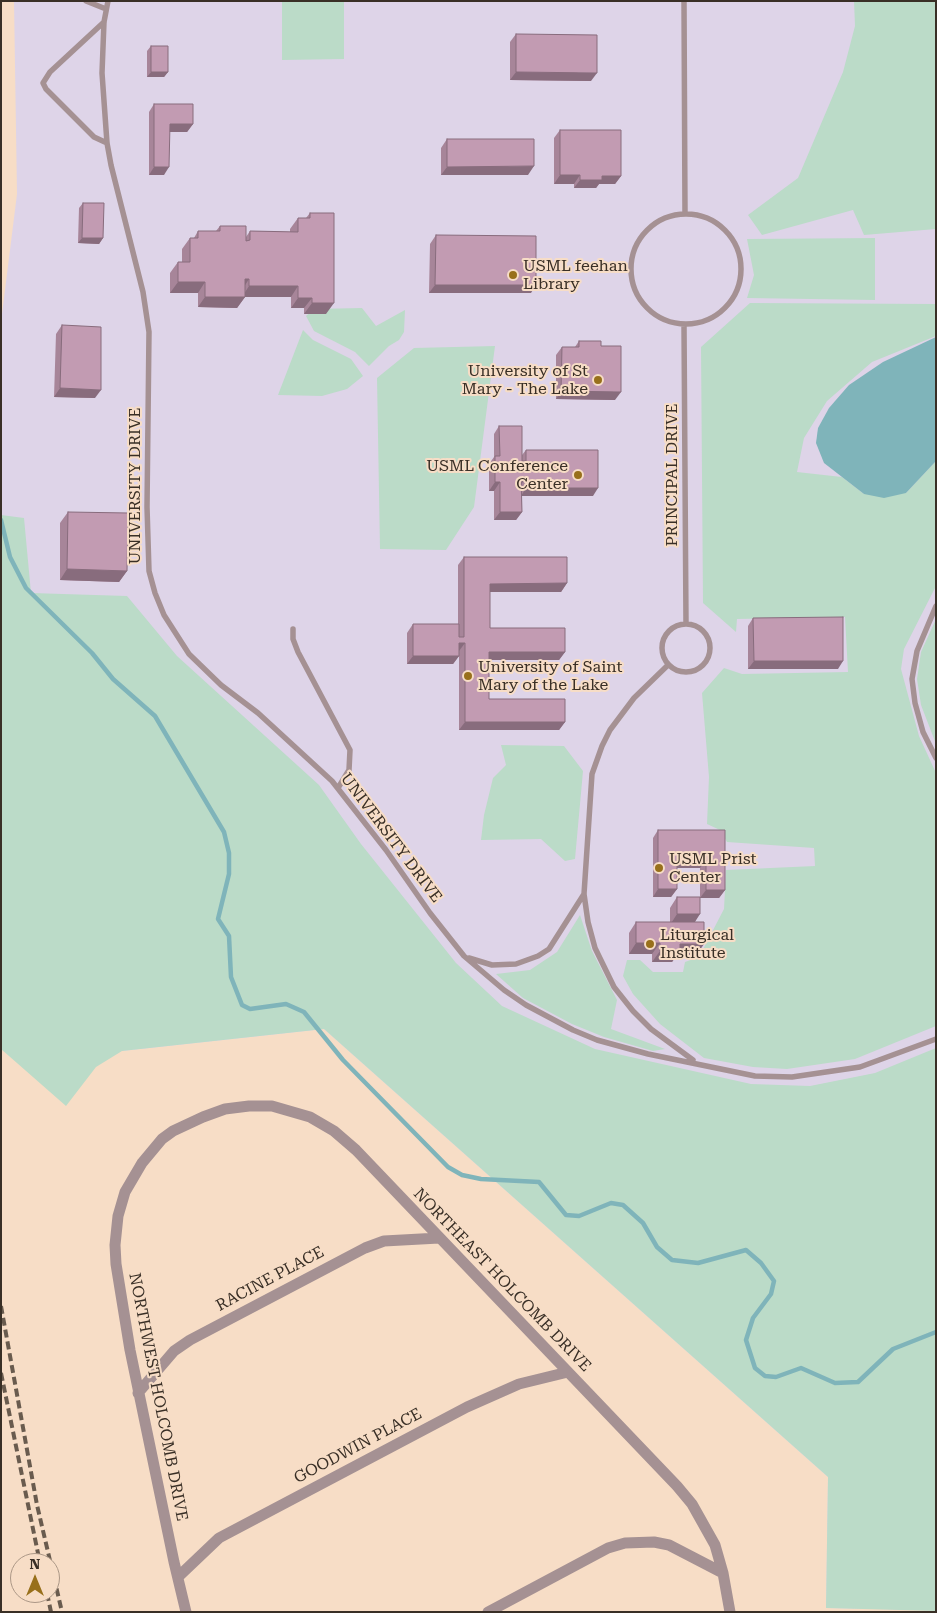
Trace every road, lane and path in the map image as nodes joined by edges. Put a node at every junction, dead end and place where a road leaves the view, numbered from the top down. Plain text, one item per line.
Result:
1 (86, 1) edge
2 (108, 1) edge
3 (684, 1) edge
4 (106, 9) junction
5 (104, 22) junction
6 (107, 143) junction
7 (685, 214) junction
8 (684, 325) junction
9 (936, 606) edge
10 (686, 624) junction
11 (293, 629) dead end
12 (668, 665) junction
13 (936, 758) edge
14 (338, 788) junction
15 (584, 894) junction
16 (464, 956) junction
17 (936, 1039) edge
18 (699, 1064) junction
19 (162, 1139) joint
20 (439, 1238) junction
21 (568, 1372) junction
22 (138, 1393) junction
23 (724, 1573) junction
24 (178, 1577) junction
25 (186, 1612) edge
26 (488, 1612) edge
27 (730, 1612) edge

1 - 4 lane
2 - 4 lane, UNIVERSITY DRIVE
3 - 7 lane
4 - 5 lane, UNIVERSITY DRIVE
5 - 6 lane, UNIVERSITY DRIVE
5 - 6 lane
6 - 14 lane, UNIVERSITY DRIVE
7 - 8 lane
7 - 8 lane
8 - 10 lane, PRINCIPAL DRIVE
9 - 13 lane
10 - 12 lane
10 - 12 lane
11 - 14 lane
12 - 15 lane
14 - 16 lane, UNIVERSITY DRIVE
15 - 16 lane
15 - 18 lane
16 - 18 lane, UNIVERSITY DRIVE
17 - 18 lane, UNIVERSITY DRIVE
19 - 20 street, NORTHEAST HOLCOMB DRIVE
19 - 22 street, NORTHWEST HOLCOMB DRIVE
20 - 21 street, NORTHEAST HOLCOMB DRIVE
20 - 22 street, RACINE PLACE
21 - 23 street, NORTHEAST HOLCOMB DRIVE
21 - 24 street, GOODWIN PLACE
22 - 24 street, NORTHWEST HOLCOMB DRIVE
23 - 26 street
23 - 27 street, NORTHEAST HOLCOMB DRIVE
24 - 25 street, NORTHWEST HOLCOMB DRIVE

